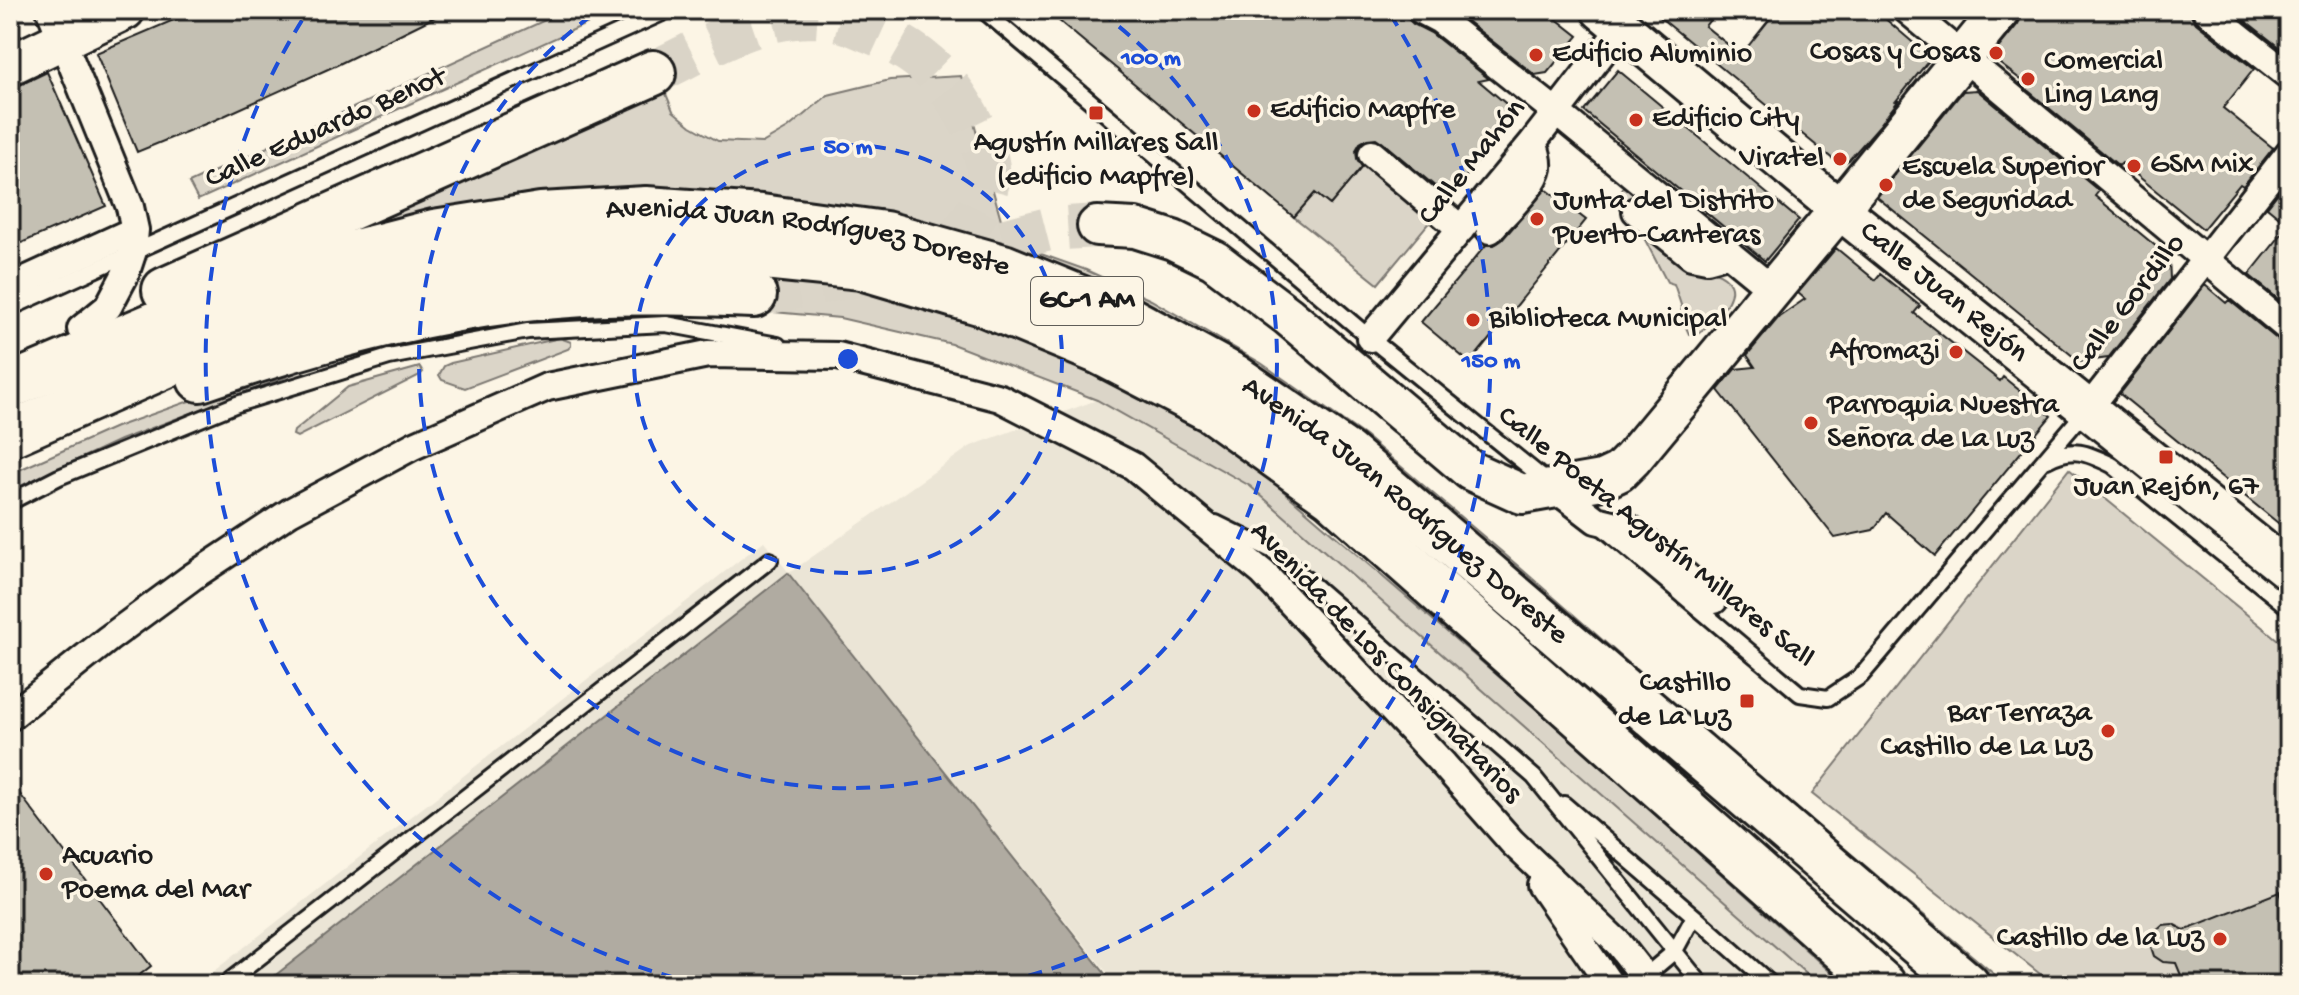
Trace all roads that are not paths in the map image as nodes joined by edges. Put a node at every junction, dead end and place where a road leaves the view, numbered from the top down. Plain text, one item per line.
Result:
1 (125, 10) edge
2 (669, 10) edge
3 (983, 10) edge
4 (1421, 10) edge
5 (1907, 10) edge
6 (2001, 10) edge
7 (2206, 10) edge
8 (1611, 19) edge
9 (56, 25) edge
10 (1962, 58) junction
11 (10, 65) edge
12 (653, 73) tunnel mouth
13 (2289, 76) edge
14 (1556, 112) junction
15 (1533, 142) junction
16 (2289, 153) edge
17 (1372, 154) dead end
18 (1839, 209) junction
19 (1636, 211) dead end
20 (1097, 226) tunnel mouth
21 (1461, 229) junction
22 (1490, 230) dead end
23 (134, 241) junction
24 (1729, 253) junction
25 (2205, 259) junction
26 (10, 287) edge
27 (1772, 289) junction
28 (754, 295) tunnel mouth
29 (10, 308) edge
30 (81, 329) junction
31 (2289, 329) edge
32 (1370, 338) junction
33 (838, 356) junction
34 (10, 361) edge
35 (10, 386) edge
36 (2088, 409) junction
37 (10, 434) edge
38 (10, 459) edge
39 (2037, 467) junction
40 (1557, 490) junction
41 (10, 502) edge
42 (1183, 507) junction
43 (770, 560) dead end
44 (2289, 571) edge
45 (1714, 600) dead end
46 (2289, 608) edge
47 (1861, 676) joint
48 (10, 717) edge
49 (1534, 777) junction
50 (1512, 842) junction
51 (1694, 916) junction
52 (1675, 951) junction
53 (1648, 981) edge
54 (224, 985) edge
55 (1610, 985) edge
56 (1702, 985) edge
57 (1772, 985) edge
58 (1883, 985) edge
59 (1967, 985) edge

1 - 9 street
2 - 23 lane, Calle Eduardo Benot
3 - 32 lane, Calle Poeta Agustín Millares Sall
4 - 14 street
5 - 10 street
6 - 10 street
7 - 13 street
8 - 14 street, Calle Mahón
8 - 18 street, Calle Juan Rejón
9 - 11 street
9 - 23 street
10 - 18 street
10 - 25 street
12 - 30 highway
14 - 15 street, Calle Mahón
14 - 24 street
15 - 21 street, Calle Mahón
15 - 22 street
16 - 25 street, Calle Gordillo
17 - 21 street
18 - 27 street
18 - 36 street, Calle Juan Rejón
19 - 24 street
20 - 40 street
21 - 32 street, Calle Mahón
23 - 26 street, Calle Eduardo Benot
23 - 29 lane, Calle Eduardo Benot
23 - 30 street
24 - 27 street
25 - 31 street
25 - 36 street, Calle Gordillo
27 - 40 street
28 - 38 highway
30 - 34 highway
32 - 40 lane, Calle Poeta Agustín Millares Sall
33 - 41 lane
33 - 42 street, Avenida de Los Consignatarios
33 - 48 street, Avenida de Los Consignatarios
35 - 59 highway, Avenida Juan Rodríguez Doreste / GC-1 AM
36 - 39 lane, Calle Gordillo
36 - 44 street, Calle Juan Rejón
37 - 58 highway, Avenida Juan Rodríguez Doreste / GC-1 AM
39 - 46 lane
39 - 47 lane, Calle Gordillo
40 - 45 street
40 - 47 lane, Calle Poeta Agustín Millares Sall
42 - 49 lane
42 - 50 street, Avenida de Los Consignatarios
43 - 54 lane
49 - 51 lane
49 - 52 lane
50 - 53 street, Avenida de Los Consignatarios
50 - 55 street, Avenida de Los Consignatarios
51 - 52 lane
51 - 57 lane
52 - 53 lane
52 - 56 lane

